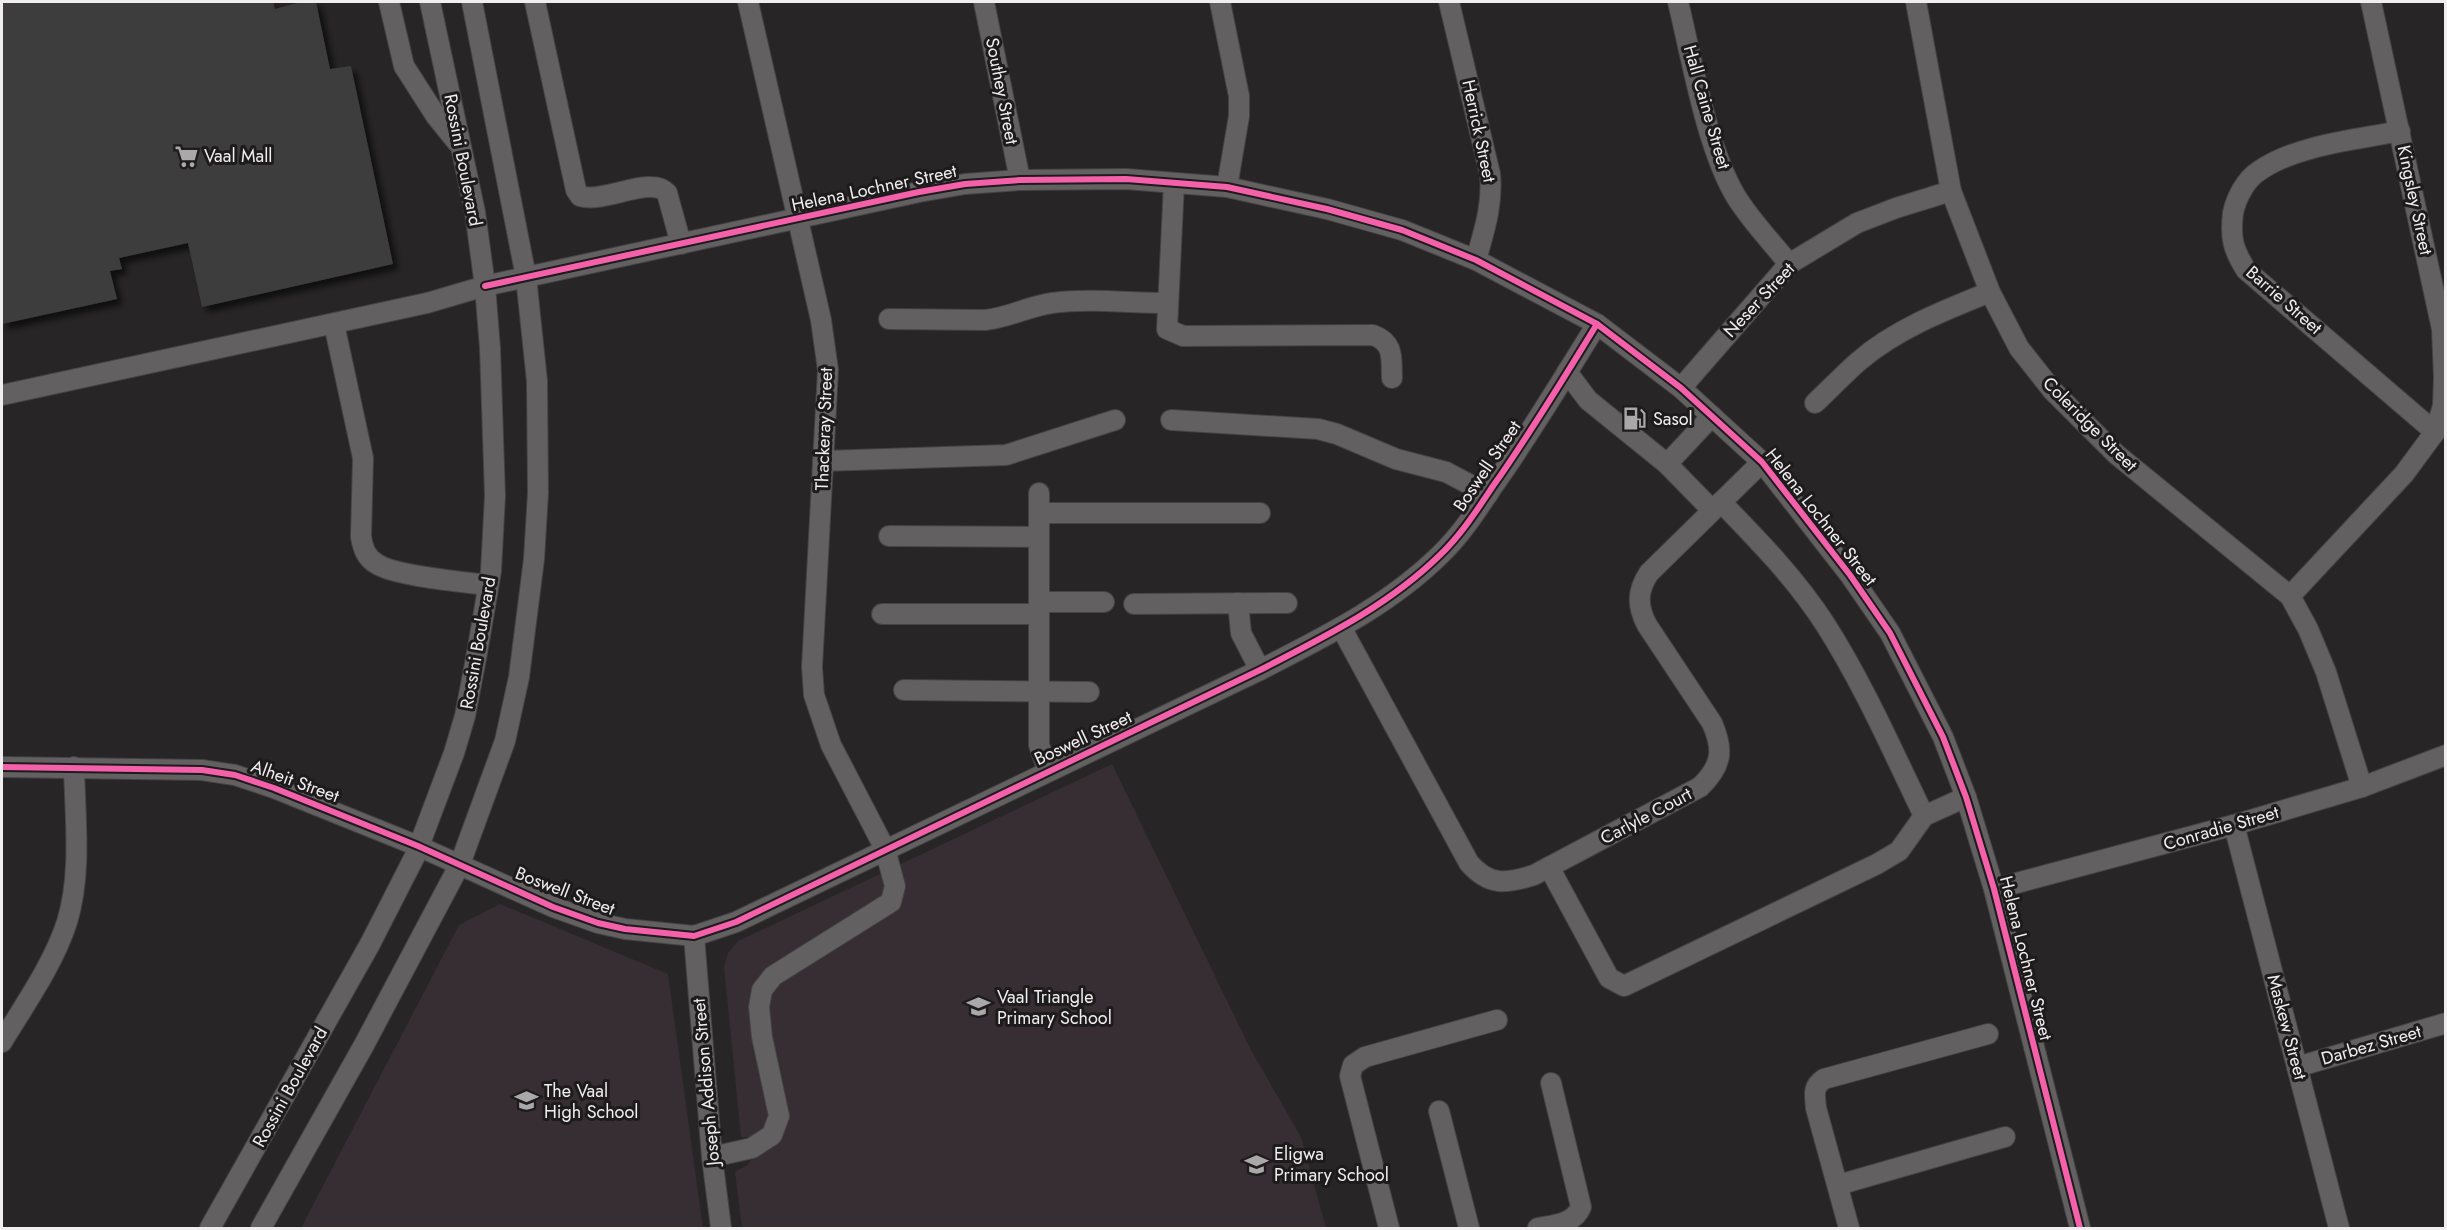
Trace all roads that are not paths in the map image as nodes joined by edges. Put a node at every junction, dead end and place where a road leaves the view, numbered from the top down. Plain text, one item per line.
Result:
1 (389, 2) edge
2 (430, 2) edge
3 (472, 2) edge
4 (535, 2) edge
5 (748, 2) edge
6 (984, 2) edge
7 (1220, 2) edge
8 (1449, 2) edge
9 (1678, 2) edge
10 (1916, 2) edge
11 (2371, 2) edge
12 (2400, 131) junction
13 (460, 147) junction
14 (1020, 180) junction
15 (1174, 183) junction
16 (1227, 187) junction
17 (1951, 191) junction
18 (798, 219) junction
19 (681, 244) junction
20 (1476, 260) junction
21 (1790, 264) junction
22 (526, 278) junction
23 (485, 286) junction
24 (1990, 292) junction
25 (1167, 303) junction
26 (889, 319) dead end
27 (334, 324) junction
28 (1597, 324) junction
29 (1567, 372) junction
30 (1392, 378) dead end
31 (1681, 388) junction
32 (2, 395) edge
33 (1815, 403) dead end
34 (1712, 416) junction
35 (1115, 420) dead end
36 (1171, 420) dead end
37 (2435, 432) junction
38 (823, 461) junction
39 (1762, 462) junction
40 (1667, 464) junction
41 (1040, 493) dead end
42 (1488, 494) junction
43 (1717, 506) junction
44 (1039, 513) junction
45 (1260, 513) dead end
46 (889, 536) dead end
47 (1039, 537) junction
48 (488, 585) junction
49 (2290, 596) junction
50 (1104, 602) dead end
51 (1134, 603) dead end
52 (1238, 603) junction
53 (1287, 603) dead end
54 (1039, 608) junction
55 (882, 614) dead end
56 (1342, 629) junction
57 (1260, 670) junction
58 (904, 690) dead end
59 (1039, 691) junction
60 (1089, 692) dead end
61 (2445, 755) edge
62 (2, 767) edge
63 (74, 767) junction
64 (1047, 771) junction
65 (2362, 787) junction
66 (1966, 797) junction
67 (1924, 816) junction
68 (2234, 825) junction
69 (418, 846) junction
70 (885, 849) junction
71 (460, 864) junction
72 (1549, 867) junction
73 (1994, 889) junction
74 (694, 936) junction
75 (1497, 1020) dead end
76 (2445, 1023) edge
77 (1988, 1034) dead end
78 (2, 1042) edge
79 (2297, 1067) junction
80 (1551, 1083) dead end
81 (1440, 1111) dead end
82 (2005, 1137) dead end
83 (712, 1157) junction
84 (1838, 1185) junction
85 (210, 1228) edge
86 (261, 1228) edge
87 (721, 1228) edge
88 (1389, 1228) edge
89 (1469, 1228) edge
90 (1538, 1228) edge
91 (1850, 1228) edge
92 (2080, 1228) edge
93 (2340, 1228) edge

1 - 13 street
2 - 13 street, Rossini Boulevard
3 - 22 street, Rossini Boulevard
4 - 19 street
5 - 18 street, Thackeray Street
6 - 14 street, Southey Street
7 - 16 street
8 - 20 street, Herrick Street
9 - 21 street, Hall Caine Street
10 - 17 street, Coleridge Street
11 - 12 street, Kingsley Street
12 - 37 street, Kingsley Street
12 - 37 street, Barrie Street
13 - 23 street, Rossini Boulevard
14 - 15 street, Helena Lochner Street
14 - 18 street, Helena Lochner Street
15 - 16 street, Helena Lochner Street
15 - 25 street
16 - 20 street, Helena Lochner Street
17 - 21 street, Neser Street
17 - 24 street, Coleridge Street
18 - 19 street, Helena Lochner Street
18 - 38 street, Thackeray Street
19 - 22 street, Helena Lochner Street
20 - 28 street, Helena Lochner Street
21 - 31 street, Neser Street
22 - 23 street, Helena Lochner Street
22 - 71 street, Rossini Boulevard
23 - 27 street, Helena Lochner Street
23 - 48 street, Rossini Boulevard
24 - 33 street
24 - 49 street, Coleridge Street
25 - 26 street
25 - 30 street
27 - 32 street, Helena Lochner Street
27 - 48 street
28 - 29 street, Boswell Street
28 - 31 street, Helena Lochner Street
29 - 40 street
29 - 42 street, Boswell Street
31 - 34 street, Helena Lochner Street
34 - 39 street, Helena Lochner Street
34 - 40 street
35 - 38 street
36 - 42 street
37 - 49 street, Kingsley Street
38 - 70 street, Thackeray Street
39 - 43 street, Carlyle Court
39 - 66 street, Helena Lochner Street
40 - 43 street
41 - 44 street
42 - 56 street, Boswell Street
43 - 67 street
43 - 72 street, Carlyle Court
44 - 45 street
44 - 47 street
46 - 47 street
47 - 54 street
48 - 69 street, Rossini Boulevard
49 - 65 street, Coleridge Street
50 - 54 street
51 - 52 street
52 - 53 street
52 - 57 street
54 - 55 street
54 - 59 street
56 - 57 street, Boswell Street
56 - 72 street, Carlyle Court
57 - 64 street, Boswell Street
58 - 59 street
59 - 60 street
59 - 64 street
61 - 65 street, Conradie Street
62 - 63 street, Alheit Street
63 - 69 street, Alheit Street
63 - 78 street
64 - 70 street, Boswell Street
65 - 68 street, Conradie Street
66 - 67 street
66 - 73 street, Helena Lochner Street
67 - 72 street
68 - 73 street, Conradie Street
68 - 79 street, Maskew Street
69 - 71 street, Alheit Street
69 - 85 street, Rossini Boulevard
70 - 74 street, Boswell Street
70 - 83 street, Thackeray Street
71 - 74 street, Boswell Street
71 - 86 street, Rossini Boulevard
73 - 92 street, Helena Lochner Street
74 - 83 street, Joseph Addison Street
75 - 88 street
76 - 79 street, Darbez Street
77 - 84 street
79 - 93 street, Maskew Street
80 - 90 street
81 - 89 street
82 - 84 street
83 - 87 street, Joseph Addison Street
84 - 91 street

